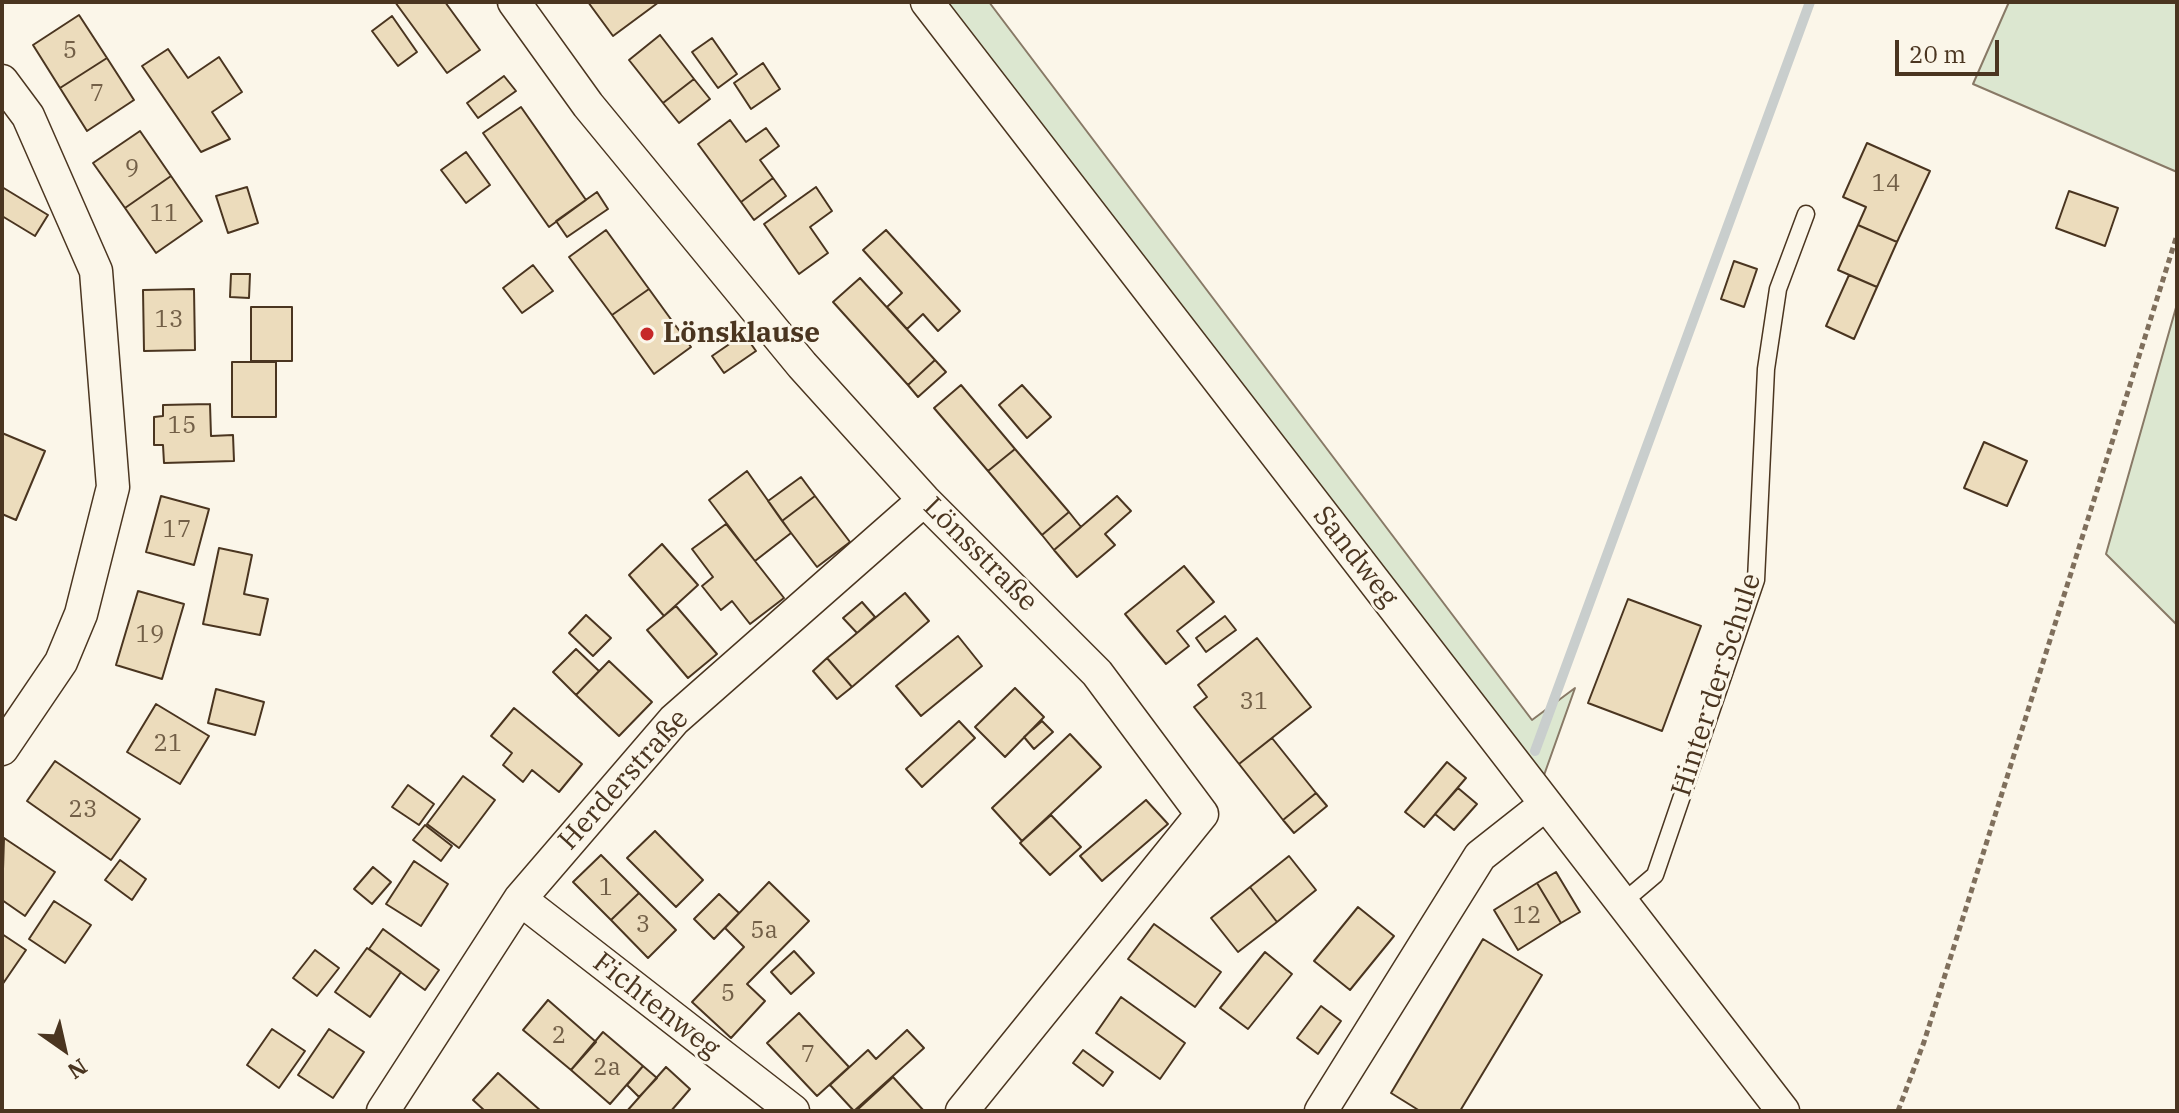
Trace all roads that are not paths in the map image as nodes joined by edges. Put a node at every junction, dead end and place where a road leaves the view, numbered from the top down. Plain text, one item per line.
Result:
1 (514, 2) edge
2 (927, 2) edge
3 (2, 81) edge
4 (1806, 214) dead end
5 (924, 500) junction
6 (2, 749) edge
7 (1546, 804) junction
8 (520, 899) junction
9 (1622, 903) junction
10 (383, 1111) edge
11 (793, 1111) edge
12 (962, 1111) edge
13 (1321, 1111) edge
14 (1783, 1111) edge

1 - 5 street, Lönsstraße
2 - 7 street, Sandweg
3 - 6 street
4 - 9 lane, Hinter der Schule
5 - 8 street, Herderstraße
5 - 12 street, Lönsstraße
7 - 9 street, Sandweg
7 - 13 street
8 - 10 street, Herderstraße
8 - 11 street, Fichtenweg
9 - 14 street, Sandweg

